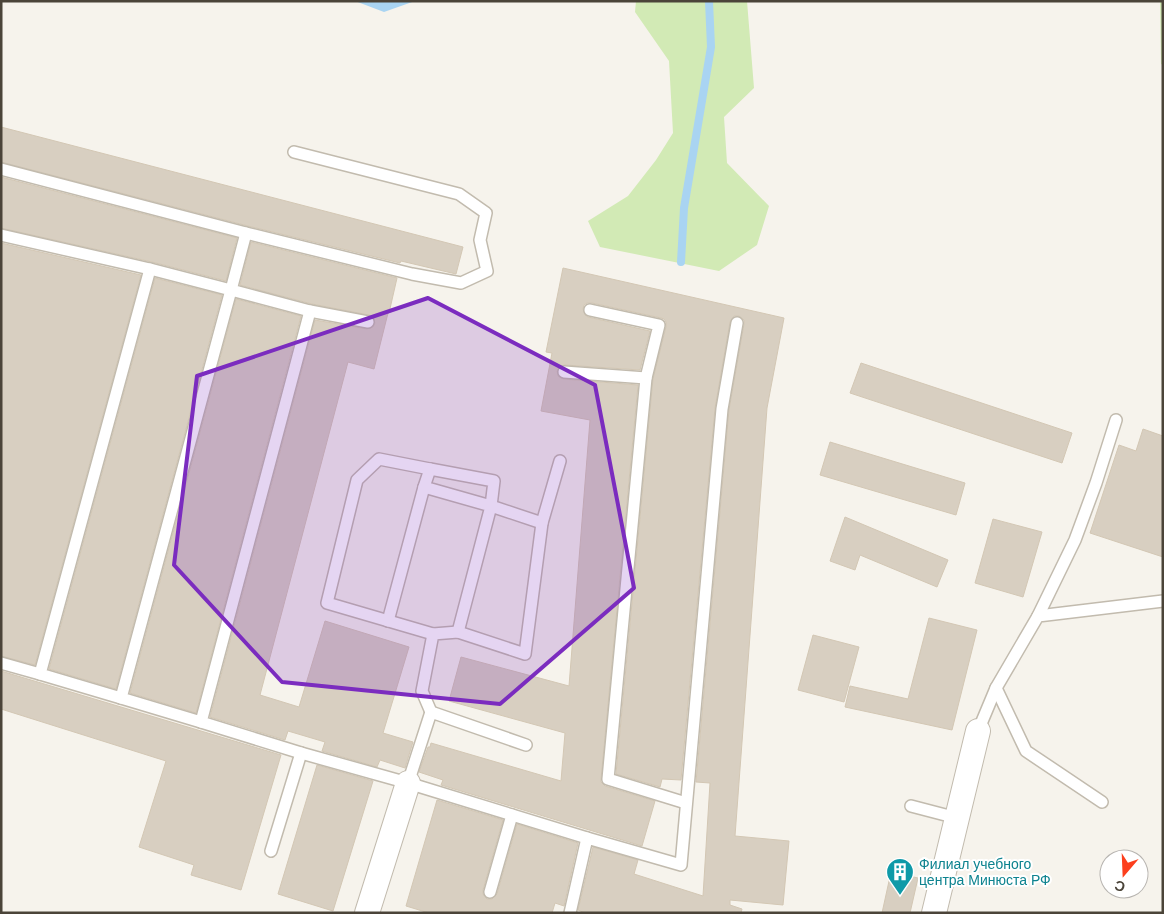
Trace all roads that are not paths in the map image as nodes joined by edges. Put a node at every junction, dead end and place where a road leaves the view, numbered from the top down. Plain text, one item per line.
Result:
1 (294, 152) dead end
2 (1, 169) edge
3 (246, 233) junction
4 (1, 235) edge
5 (150, 269) junction
6 (231, 290) junction
7 (310, 310) junction
8 (590, 310) dead end
9 (368, 322) dead end
10 (737, 323) dead end
11 (564, 372) dead end
12 (646, 378) junction
13 (1116, 420) dead end
14 (560, 461) dead end
15 (430, 469) junction
16 (424, 487) junction
17 (491, 506) junction
18 (542, 522) junction
19 (1163, 601) edge
20 (1038, 616) junction
21 (388, 621) junction
22 (458, 632) junction
23 (433, 634) junction
24 (1, 664) edge
25 (40, 674) junction
26 (996, 688) junction
27 (121, 698) junction
28 (431, 712) junction
29 (201, 722) junction
30 (978, 731) joint
31 (526, 745) dead end
32 (300, 753) junction
33 (408, 783) junction
34 (1102, 802) dead end
35 (686, 803) junction
36 (911, 806) dead end
37 (512, 815) junction
38 (957, 818) junction
39 (587, 838) junction
40 (271, 851) dead end
41 (490, 892) dead end
42 (367, 913) edge
43 (570, 913) edge
44 (934, 913) edge

1 - 3 lane
2 - 3 lane
3 - 6 lane
4 - 5 lane
5 - 6 lane
5 - 25 lane
6 - 7 lane
6 - 27 lane
7 - 9 lane
7 - 29 lane
8 - 12 lane
10 - 35 lane
11 - 12 lane
12 - 35 lane
13 - 20 lane
14 - 18 lane
15 - 16 lane
15 - 17 lane
15 - 21 lane
16 - 17 lane
16 - 21 lane
17 - 18 lane
17 - 22 lane
18 - 22 lane
19 - 20 lane
20 - 26 lane
21 - 23 lane
22 - 23 lane
23 - 28 lane
24 - 25 lane
25 - 27 lane
26 - 30 lane
26 - 34 lane
27 - 29 lane
28 - 31 lane
28 - 33 lane
29 - 32 lane
30 - 38 street
32 - 33 lane
32 - 40 lane
33 - 37 lane
33 - 42 street
35 - 39 lane
36 - 38 lane
37 - 39 lane
37 - 41 lane
38 - 44 street
39 - 43 lane

